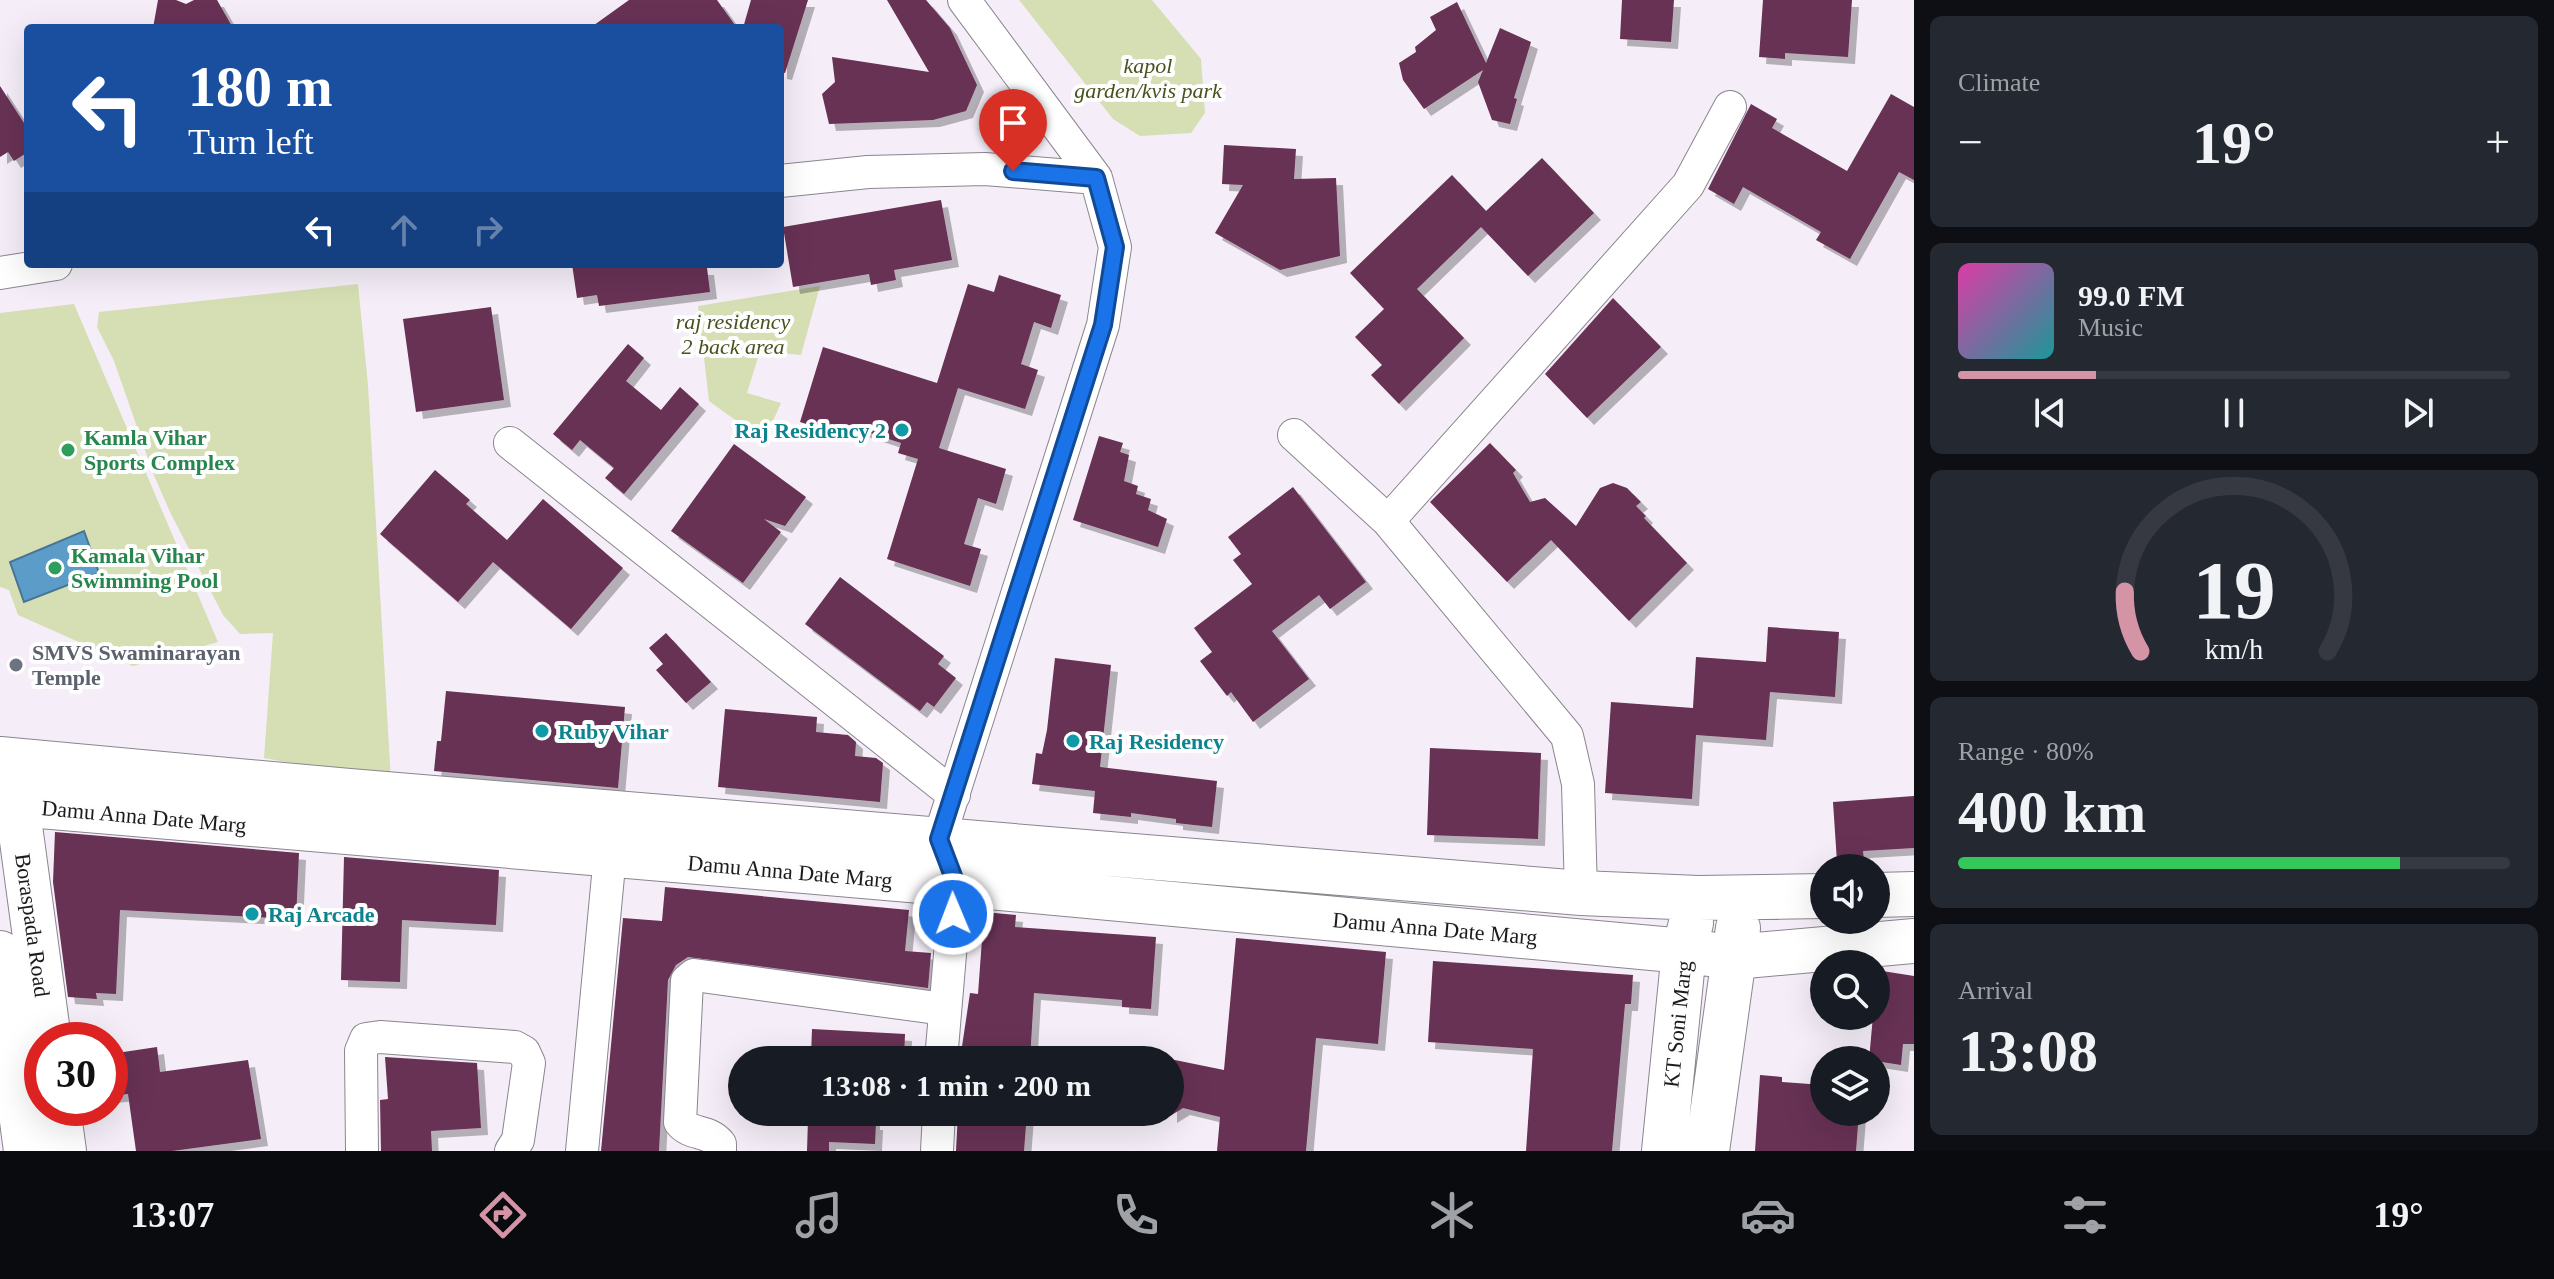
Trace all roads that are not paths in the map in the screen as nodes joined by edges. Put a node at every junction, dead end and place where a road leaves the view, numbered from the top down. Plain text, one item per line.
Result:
1 (964, 0) edge
2 (1730, 107) dead end
3 (1096, 178) junction
4 (784, 181) edge
5 (31, 268) edge
6 (0, 273) edge
7 (1294, 435) dead end
8 (510, 443) dead end
9 (1388, 521) junction
10 (0, 762) edge
11 (954, 795) junction
12 (411, 796) junction
13 (8, 804) edge
14 (409, 839) junction
15 (939, 839) junction
16 (610, 855) junction
17 (956, 884) junction
18 (1581, 893) junction
19 (1914, 894) edge
20 (1890, 895) edge
21 (1810, 896) edge
22 (1743, 897) junction
23 (1698, 898) junction
24 (1914, 941) edge
25 (1684, 951) junction
26 (0, 953) edge
27 (1734, 957) junction
28 (944, 1009) junction
29 (46, 1022) edge
30 (942, 1046) edge
31 (61, 1126) edge
32 (938, 1126) edge
33 (26, 1151) edge
34 (64, 1151) edge
35 (362, 1151) edge
36 (511, 1151) edge
37 (582, 1151) edge
38 (720, 1151) edge
39 (937, 1151) edge
40 (1664, 1151) edge
41 (1707, 1151) edge

1 - 3 street
2 - 9 street
3 - 4 street
3 - 11 street
5 - 6 street
7 - 9 street
8 - 11 street
9 - 18 street
10 - 12 street, Damu Anna Date Marg
10 - 13 street, Boraspada Road
11 - 15 street
12 - 14 street
12 - 15 street, Damu Anna Date Marg
13 - 14 street, Damu Anna Date Marg
13 - 29 street, Boraspada Road
14 - 16 street, Damu Anna Date Marg
15 - 17 street
15 - 18 street, Damu Anna Date Marg
16 - 17 street, Damu Anna Date Marg
16 - 37 street
17 - 25 street, Damu Anna Date Marg
17 - 28 street
18 - 23 street, Damu Anna Date Marg
19 - 20 street
21 - 22 street, Damu Anna Date Marg
22 - 23 street, Damu Anna Date Marg
22 - 27 street, KT Soni Marg
23 - 25 street, KT Soni Marg
24 - 27 street, Damu Anna Date Marg
25 - 27 street, Damu Anna Date Marg
25 - 40 street, KT Soni Marg
26 - 33 street, Boraspada Road
27 - 41 street, KT Soni Marg
28 - 30 street
28 - 38 street
31 - 34 street
32 - 39 street
35 - 36 street

